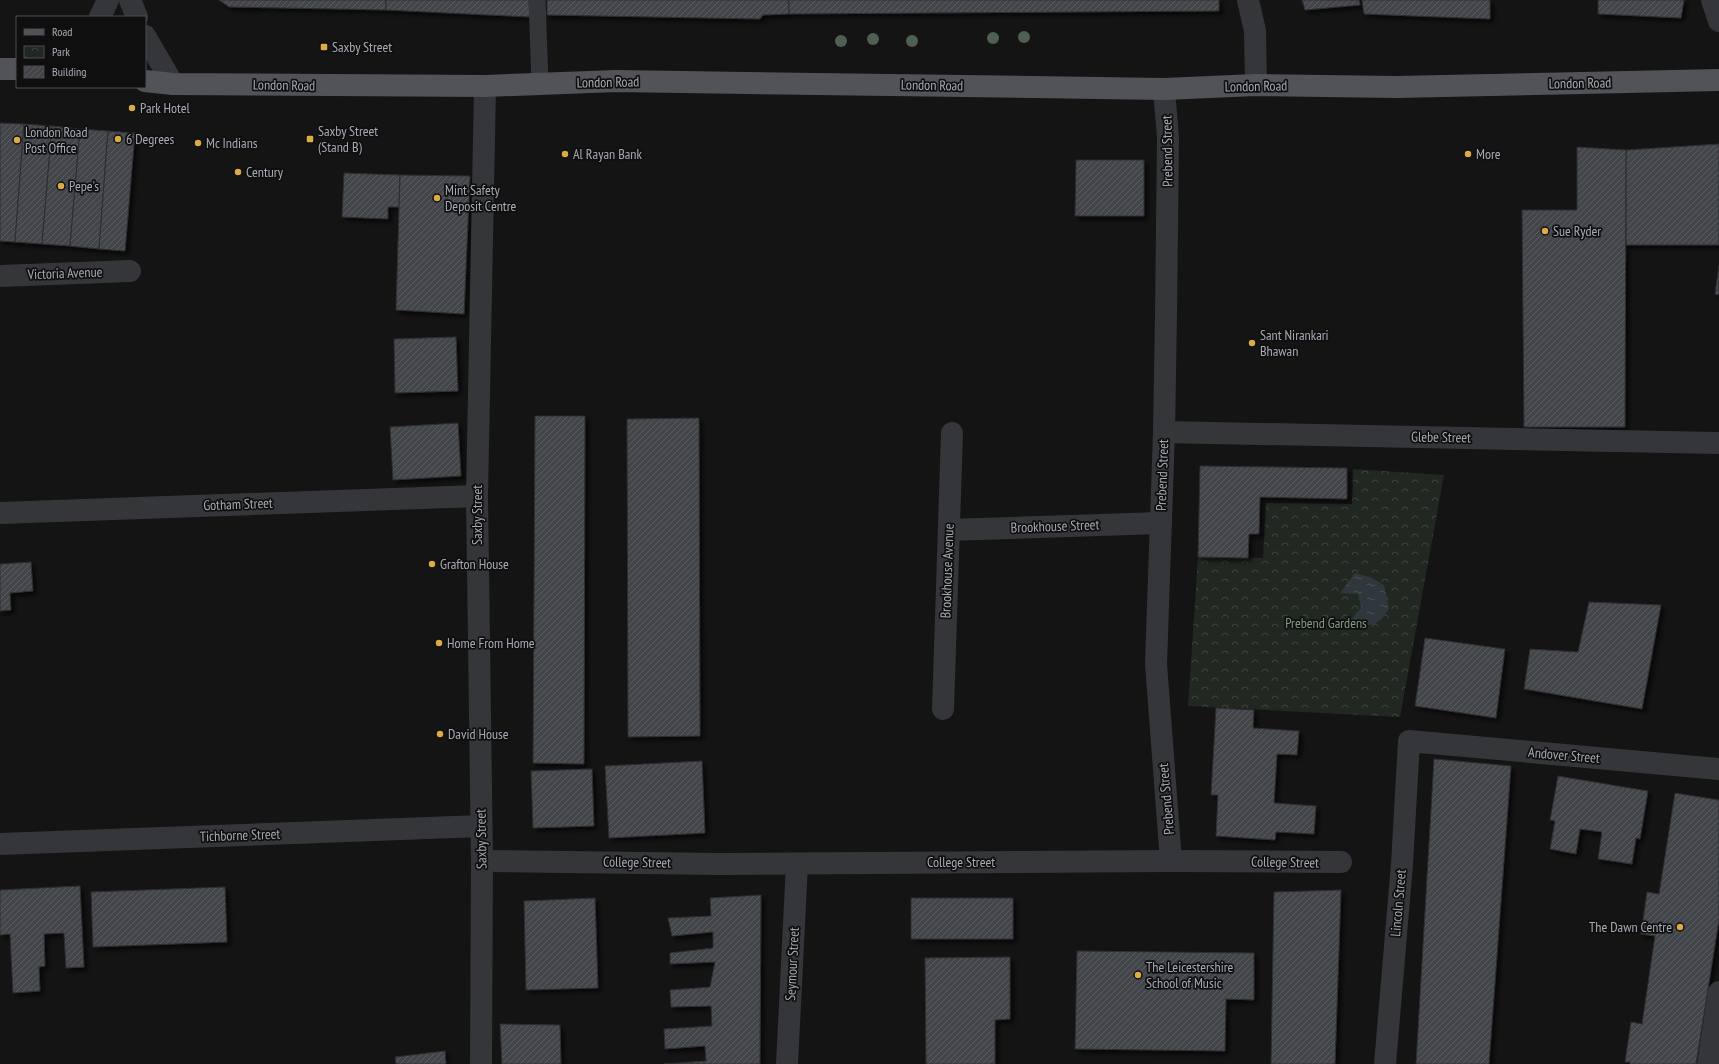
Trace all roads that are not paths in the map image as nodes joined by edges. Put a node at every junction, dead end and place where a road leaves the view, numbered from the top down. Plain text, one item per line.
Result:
1 (108, 0) edge
2 (130, 0) edge
3 (537, 0) edge
4 (1248, 0) edge
5 (1712, 0) edge
6 (100, 16) edge
7 (137, 16) edge
8 (1719, 21) edge
9 (146, 38) edge
10 (0, 69) edge
11 (16, 69) edge
12 (1719, 80) edge
13 (146, 82) edge
14 (173, 84) junction
15 (540, 84) junction
16 (1256, 85) junction
17 (485, 86) junction
18 (1164, 89) junction
19 (130, 271) dead end
20 (0, 276) edge
21 (1164, 432) junction
22 (952, 433) dead end
23 (1719, 444) edge
24 (477, 496) junction
25 (0, 513) edge
26 (1161, 523) junction
27 (948, 530) junction
28 (943, 709) dead end
29 (1409, 741) joint
30 (1719, 769) edge
31 (481, 826) junction
32 (0, 844) edge
33 (482, 861) junction
34 (1171, 861) junction
35 (1341, 862) dead end
36 (797, 864) junction
37 (1719, 992) edge
38 (481, 1064) edge
39 (787, 1064) edge
40 (1385, 1064) edge
41 (1708, 1064) edge

1 - 6 street
2 - 7 street
3 - 15 lane
4 - 16 street
5 - 8 street
9 - 14 street
10 - 11 main road
12 - 16 main road, London Road
13 - 14 main road, London Road
14 - 17 main road, London Road
15 - 17 main road, London Road
15 - 18 main road, London Road
16 - 18 main road, London Road
17 - 24 street, Saxby Street
18 - 21 street, Prebend Street
19 - 20 street, Victoria Avenue
21 - 23 street, Glebe Street
21 - 26 street, Prebend Street
22 - 27 street, Brookhouse Avenue
24 - 25 street, Gotham Street
24 - 31 street, Saxby Street
26 - 27 street, Brookhouse Street
26 - 34 street, Prebend Street
27 - 28 street, Brookhouse Avenue
29 - 30 street, Andover Street
29 - 40 street, Lincoln Street
31 - 32 street, Tichborne Street
31 - 33 street, Saxby Street
33 - 36 street, College Street
33 - 38 street, Saxby Street
34 - 35 street, College Street
34 - 36 street, College Street
36 - 39 street, Seymour Street
37 - 41 street

